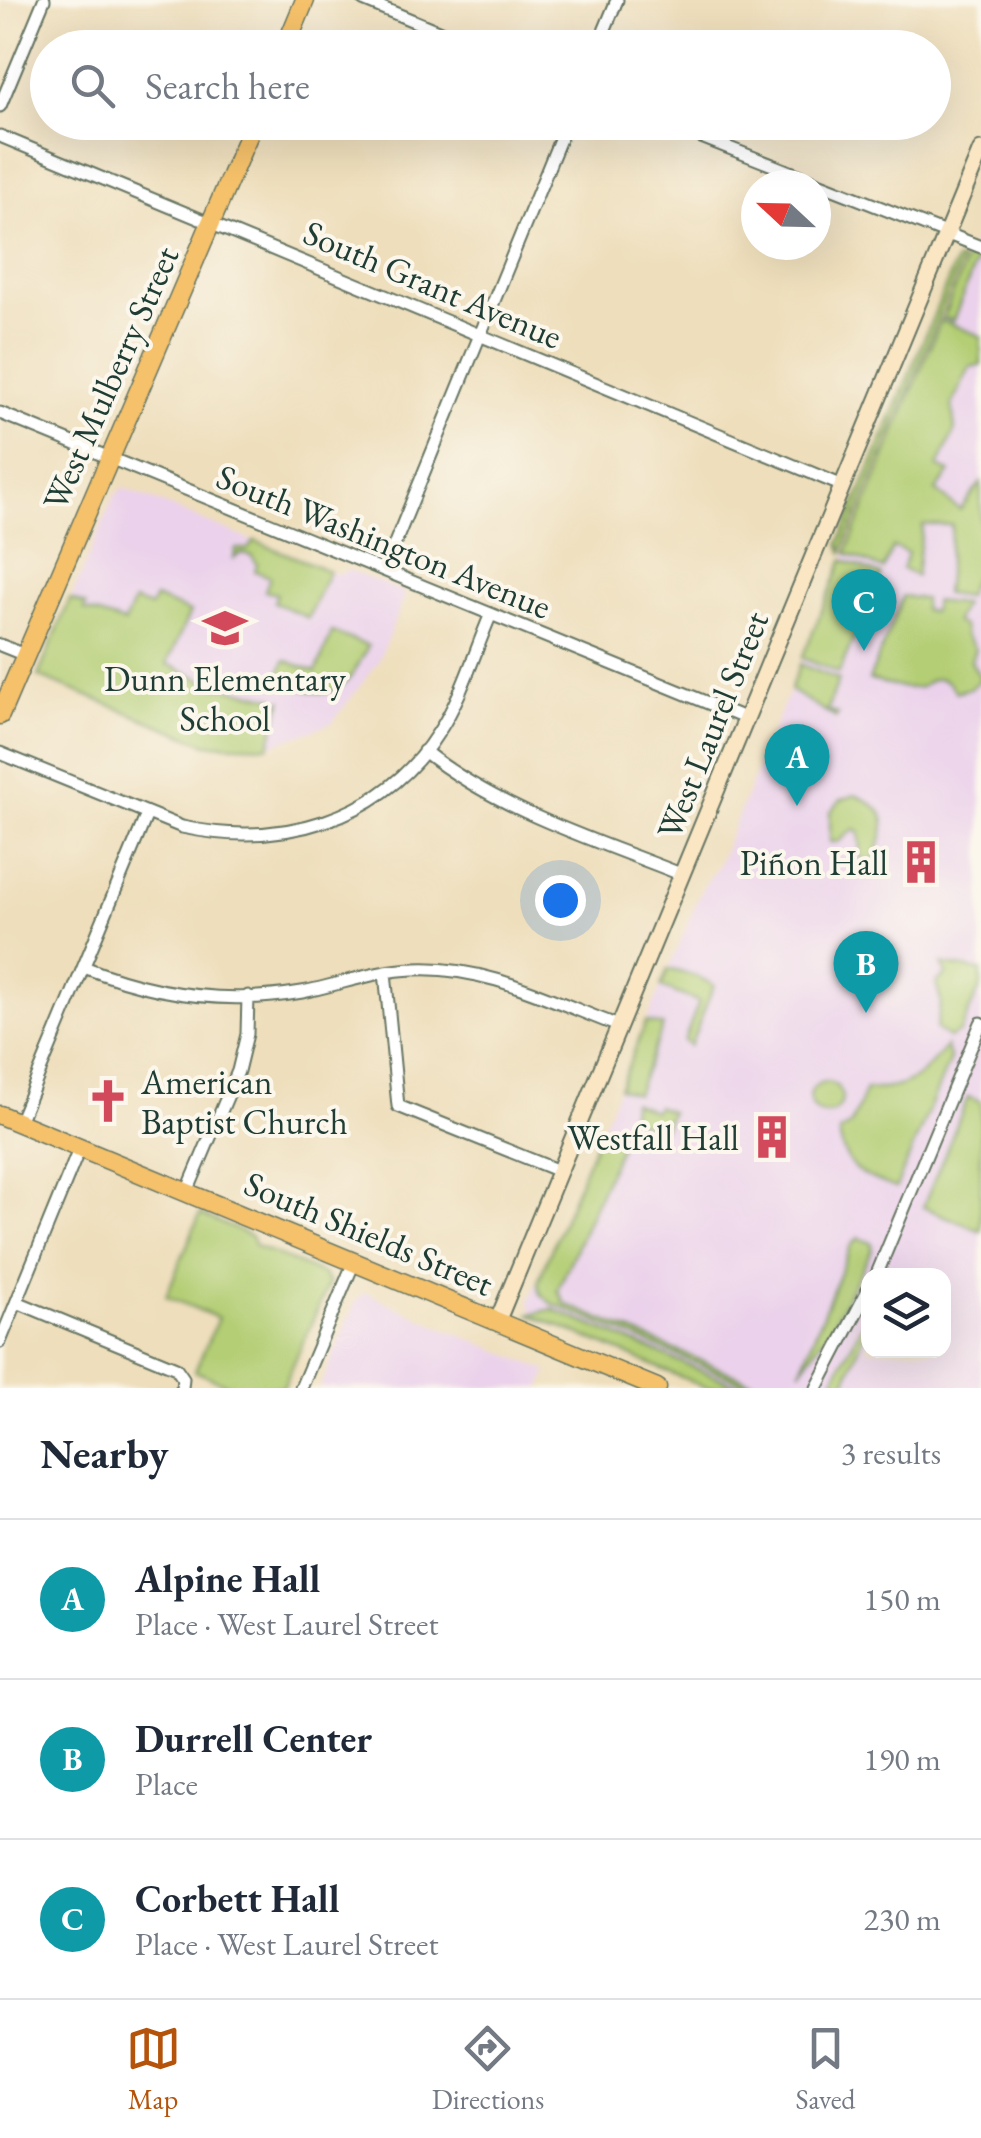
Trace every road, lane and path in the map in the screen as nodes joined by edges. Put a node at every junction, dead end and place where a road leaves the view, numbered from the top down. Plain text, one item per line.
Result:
1 (44, 0) edge
2 (305, 0) edge
3 (364, 0) edge
4 (617, 0) edge
5 (32, 30) edge
6 (292, 30) edge
7 (436, 30) edge
8 (605, 30) edge
9 (30, 34) edge
10 (0, 106) edge
11 (0, 136) edge
12 (247, 140) edge
13 (560, 140) edge
14 (709, 140) edge
15 (981, 150) edge
16 (213, 222) junction
17 (946, 234) junction
18 (981, 246) edge
19 (481, 335) junction
20 (0, 413) edge
21 (110, 458) junction
22 (843, 486) junction
23 (384, 570) junction
24 (491, 614) junction
25 (0, 645) edge
26 (25, 655) junction
27 (0, 714) edge
28 (747, 719) junction
29 (424, 752) junction
30 (0, 753) edge
31 (147, 814) junction
32 (683, 875) junction
33 (84, 967) junction
34 (385, 972) junction
35 (248, 996) junction
36 (981, 1023) edge
37 (619, 1026) junction
38 (0, 1115) edge
39 (19, 1122) junction
40 (80, 1147) junction
41 (559, 1171) junction
42 (187, 1192) junction
43 (354, 1262) junction
44 (879, 1268) edge
45 (17, 1302) junction
46 (861, 1304) edge
47 (497, 1322) junction
48 (0, 1342) edge
49 (182, 1388) edge
50 (301, 1388) edge
51 (657, 1388) edge
52 (818, 1388) edge

1 - 5 street
2 - 6 main road
3 - 7 street
4 - 8 street
9 - 10 street
11 - 16 street, South Grant Avenue
12 - 16 main road, West Mulberry Street
13 - 19 street
14 - 17 street
15 - 17 main road, West Laurel Street
16 - 19 street, South Grant Avenue
16 - 21 main road, West Mulberry Street
17 - 18 street
17 - 22 main road, West Laurel Street
19 - 22 street, South Grant Avenue
19 - 23 street
20 - 21 street, South Washington Avenue
21 - 23 street, South Washington Avenue
21 - 26 main road, West Mulberry Street
22 - 28 main road, West Laurel Street
23 - 24 street, South Washington Avenue
24 - 28 street, South Washington Avenue
24 - 29 street
25 - 26 street
26 - 27 main road, West Mulberry Street
28 - 32 main road, West Laurel Street
29 - 31 street
29 - 32 street
30 - 31 street
31 - 33 street
32 - 37 main road, West Laurel Street
33 - 35 street
33 - 39 street
34 - 35 street
34 - 37 street
34 - 41 street
35 - 42 street
36 - 44 street
37 - 41 main road, West Laurel Street
38 - 39 main road, South Shields Street
39 - 40 main road, South Shields Street
40 - 42 main road, South Shields Street
40 - 45 street
41 - 47 main road, West Laurel Street
42 - 43 main road, South Shields Street
43 - 47 main road, South Shields Street
43 - 50 street
45 - 48 street
45 - 49 street
46 - 52 street
47 - 51 main road, South Shields Street

